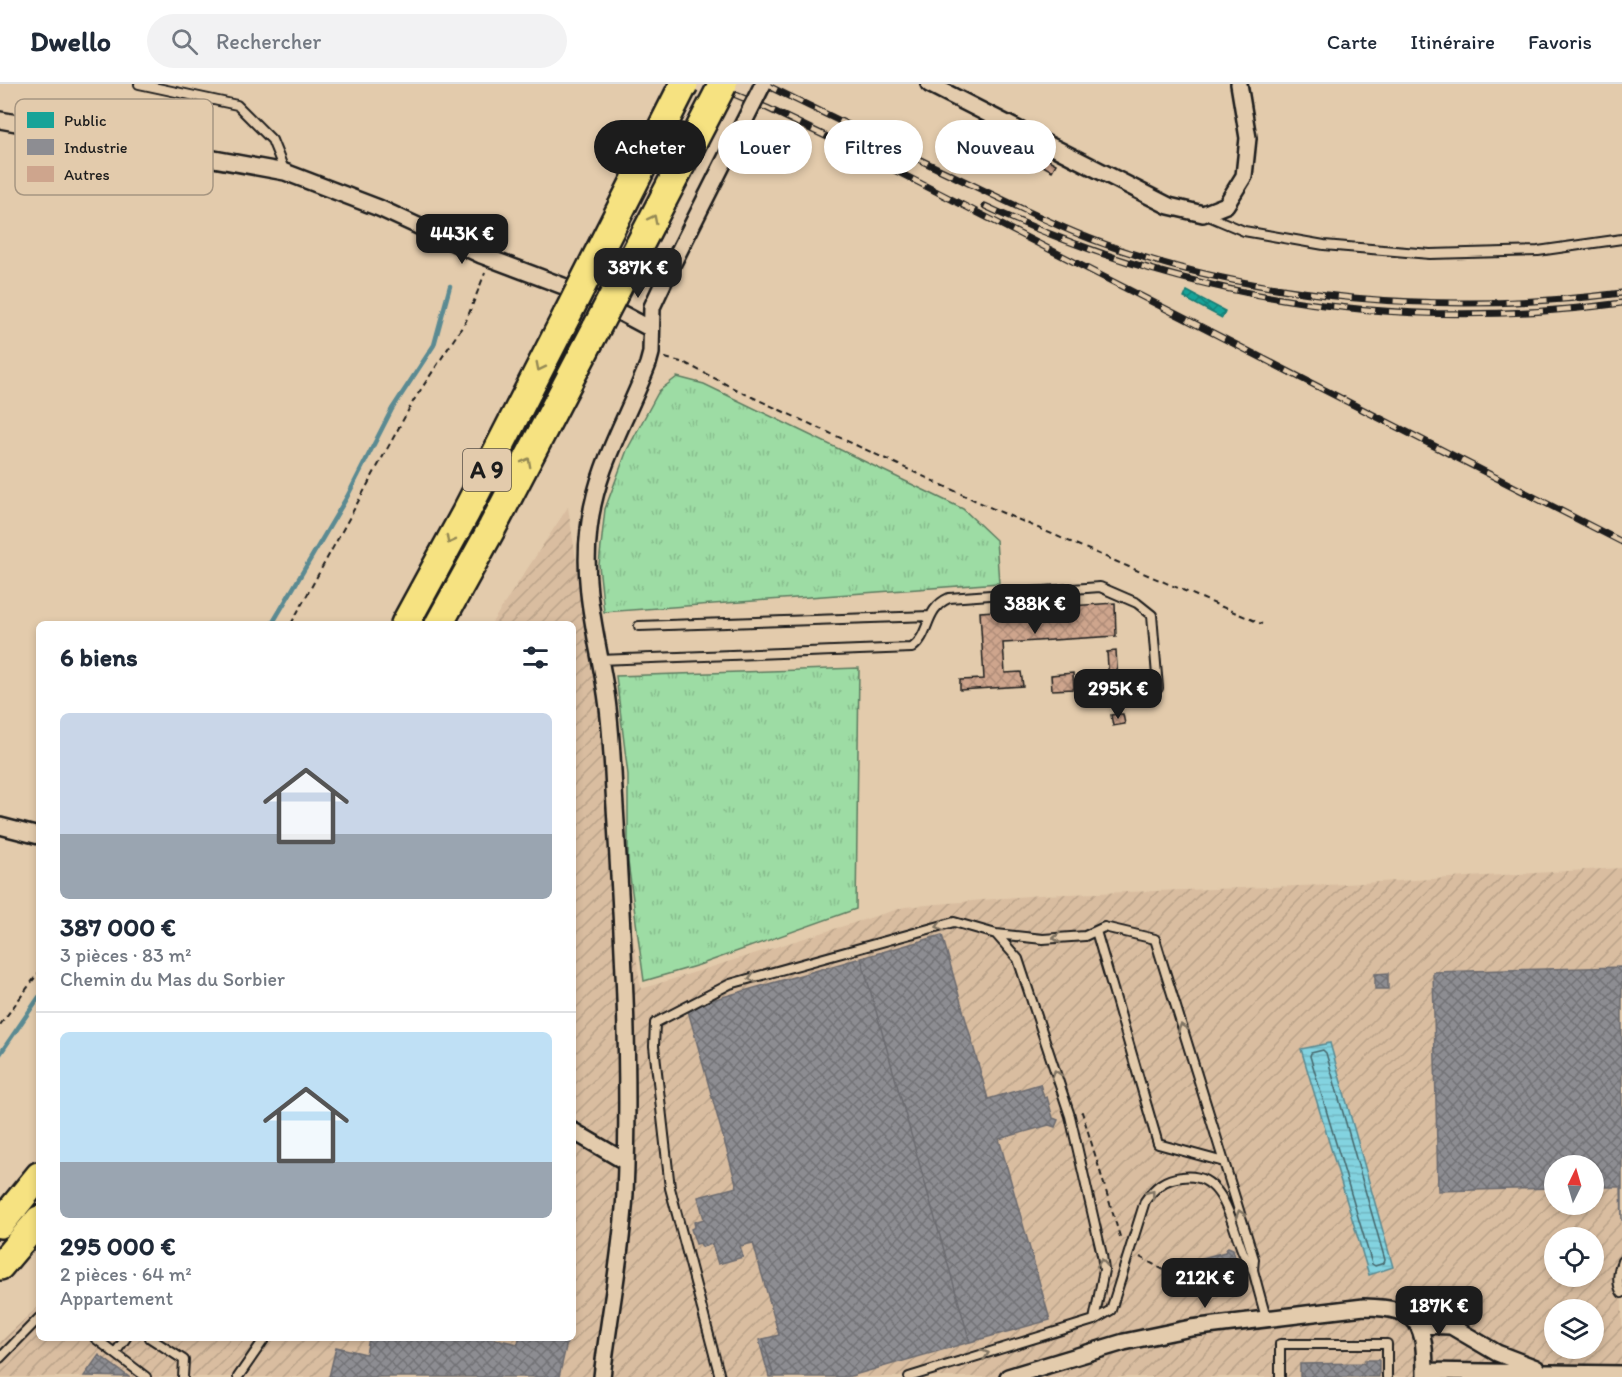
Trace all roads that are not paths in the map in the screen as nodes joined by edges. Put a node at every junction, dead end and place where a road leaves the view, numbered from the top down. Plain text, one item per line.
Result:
1 (139, 84) edge
2 (684, 84) edge
3 (723, 84) edge
4 (763, 84) edge
5 (929, 84) edge
6 (1239, 84) edge
7 (209, 99) edge
8 (213, 100) edge
9 (0, 120) edge
10 (15, 123) edge
11 (213, 159) edge
12 (285, 172) junction
13 (1203, 213) junction
14 (1622, 239) edge
15 (651, 329) junction
16 (930, 616) junction
17 (407, 621) edge
18 (441, 621) edge
19 (639, 626) dead end
20 (599, 660) junction
21 (1158, 688) dead end
22 (0, 826) edge
23 (36, 835) edge
24 (1096, 931) junction
25 (996, 934) junction
26 (576, 1133) edge
27 (626, 1162) junction
28 (1224, 1162) junction
29 (36, 1180) edge
30 (0, 1224) edge
31 (36, 1224) edge
32 (1622, 1261) edge
33 (0, 1266) edge
34 (1253, 1270) junction
35 (1622, 1293) edge
36 (1266, 1318) junction
37 (1414, 1319) junction
38 (1094, 1320) junction
39 (36, 1321) edge
40 (99, 1341) edge
41 (124, 1341) edge
42 (155, 1341) edge
43 (264, 1341) edge
44 (115, 1353) junction
45 (0, 1358) edge
46 (1547, 1372) junction
47 (1425, 1374) edge
48 (1622, 1374) edge
49 (146, 1377) edge
50 (183, 1377) edge
51 (238, 1377) edge
52 (602, 1377) edge
53 (720, 1377) edge
54 (909, 1377) edge
55 (1008, 1377) edge
56 (1280, 1377) edge
57 (1387, 1377) edge

1 - 7 lane
2 -> 17 highway, A 9, bridge
18 -> 3 highway, A 9, bridge
4 - 15 street, bridge
5 - 13 street
6 - 13 street
8 - 12 lane
9 - 10 street
11 - 12 street
12 - 15 street
13 - 14 lane
15 - 20 street
16 - 19 lane
16 - 20 lane
16 - 21 lane
20 - 27 street
22 - 23 street
24 -> 25 lane
24 - 28 lane
28 -> 24 lane
38 -> 25 lane
25 -> 53 lane
26 - 27 street
27 - 52 street
34 -> 28 lane
29 - 30 highway
31 - 33 highway
32 - 35 lane
34 - 36 lane
38 -> 34 lane
36 - 37 street
36 - 55 street
37 - 46 street
37 - 47 street
54 -> 38 lane
39 - 45 lane
40 - 44 lane
41 - 44 lane
42 - 50 lane
43 - 51 lane
44 - 49 lane
46 - 47 street
46 - 48 street
56 - 57 lane

